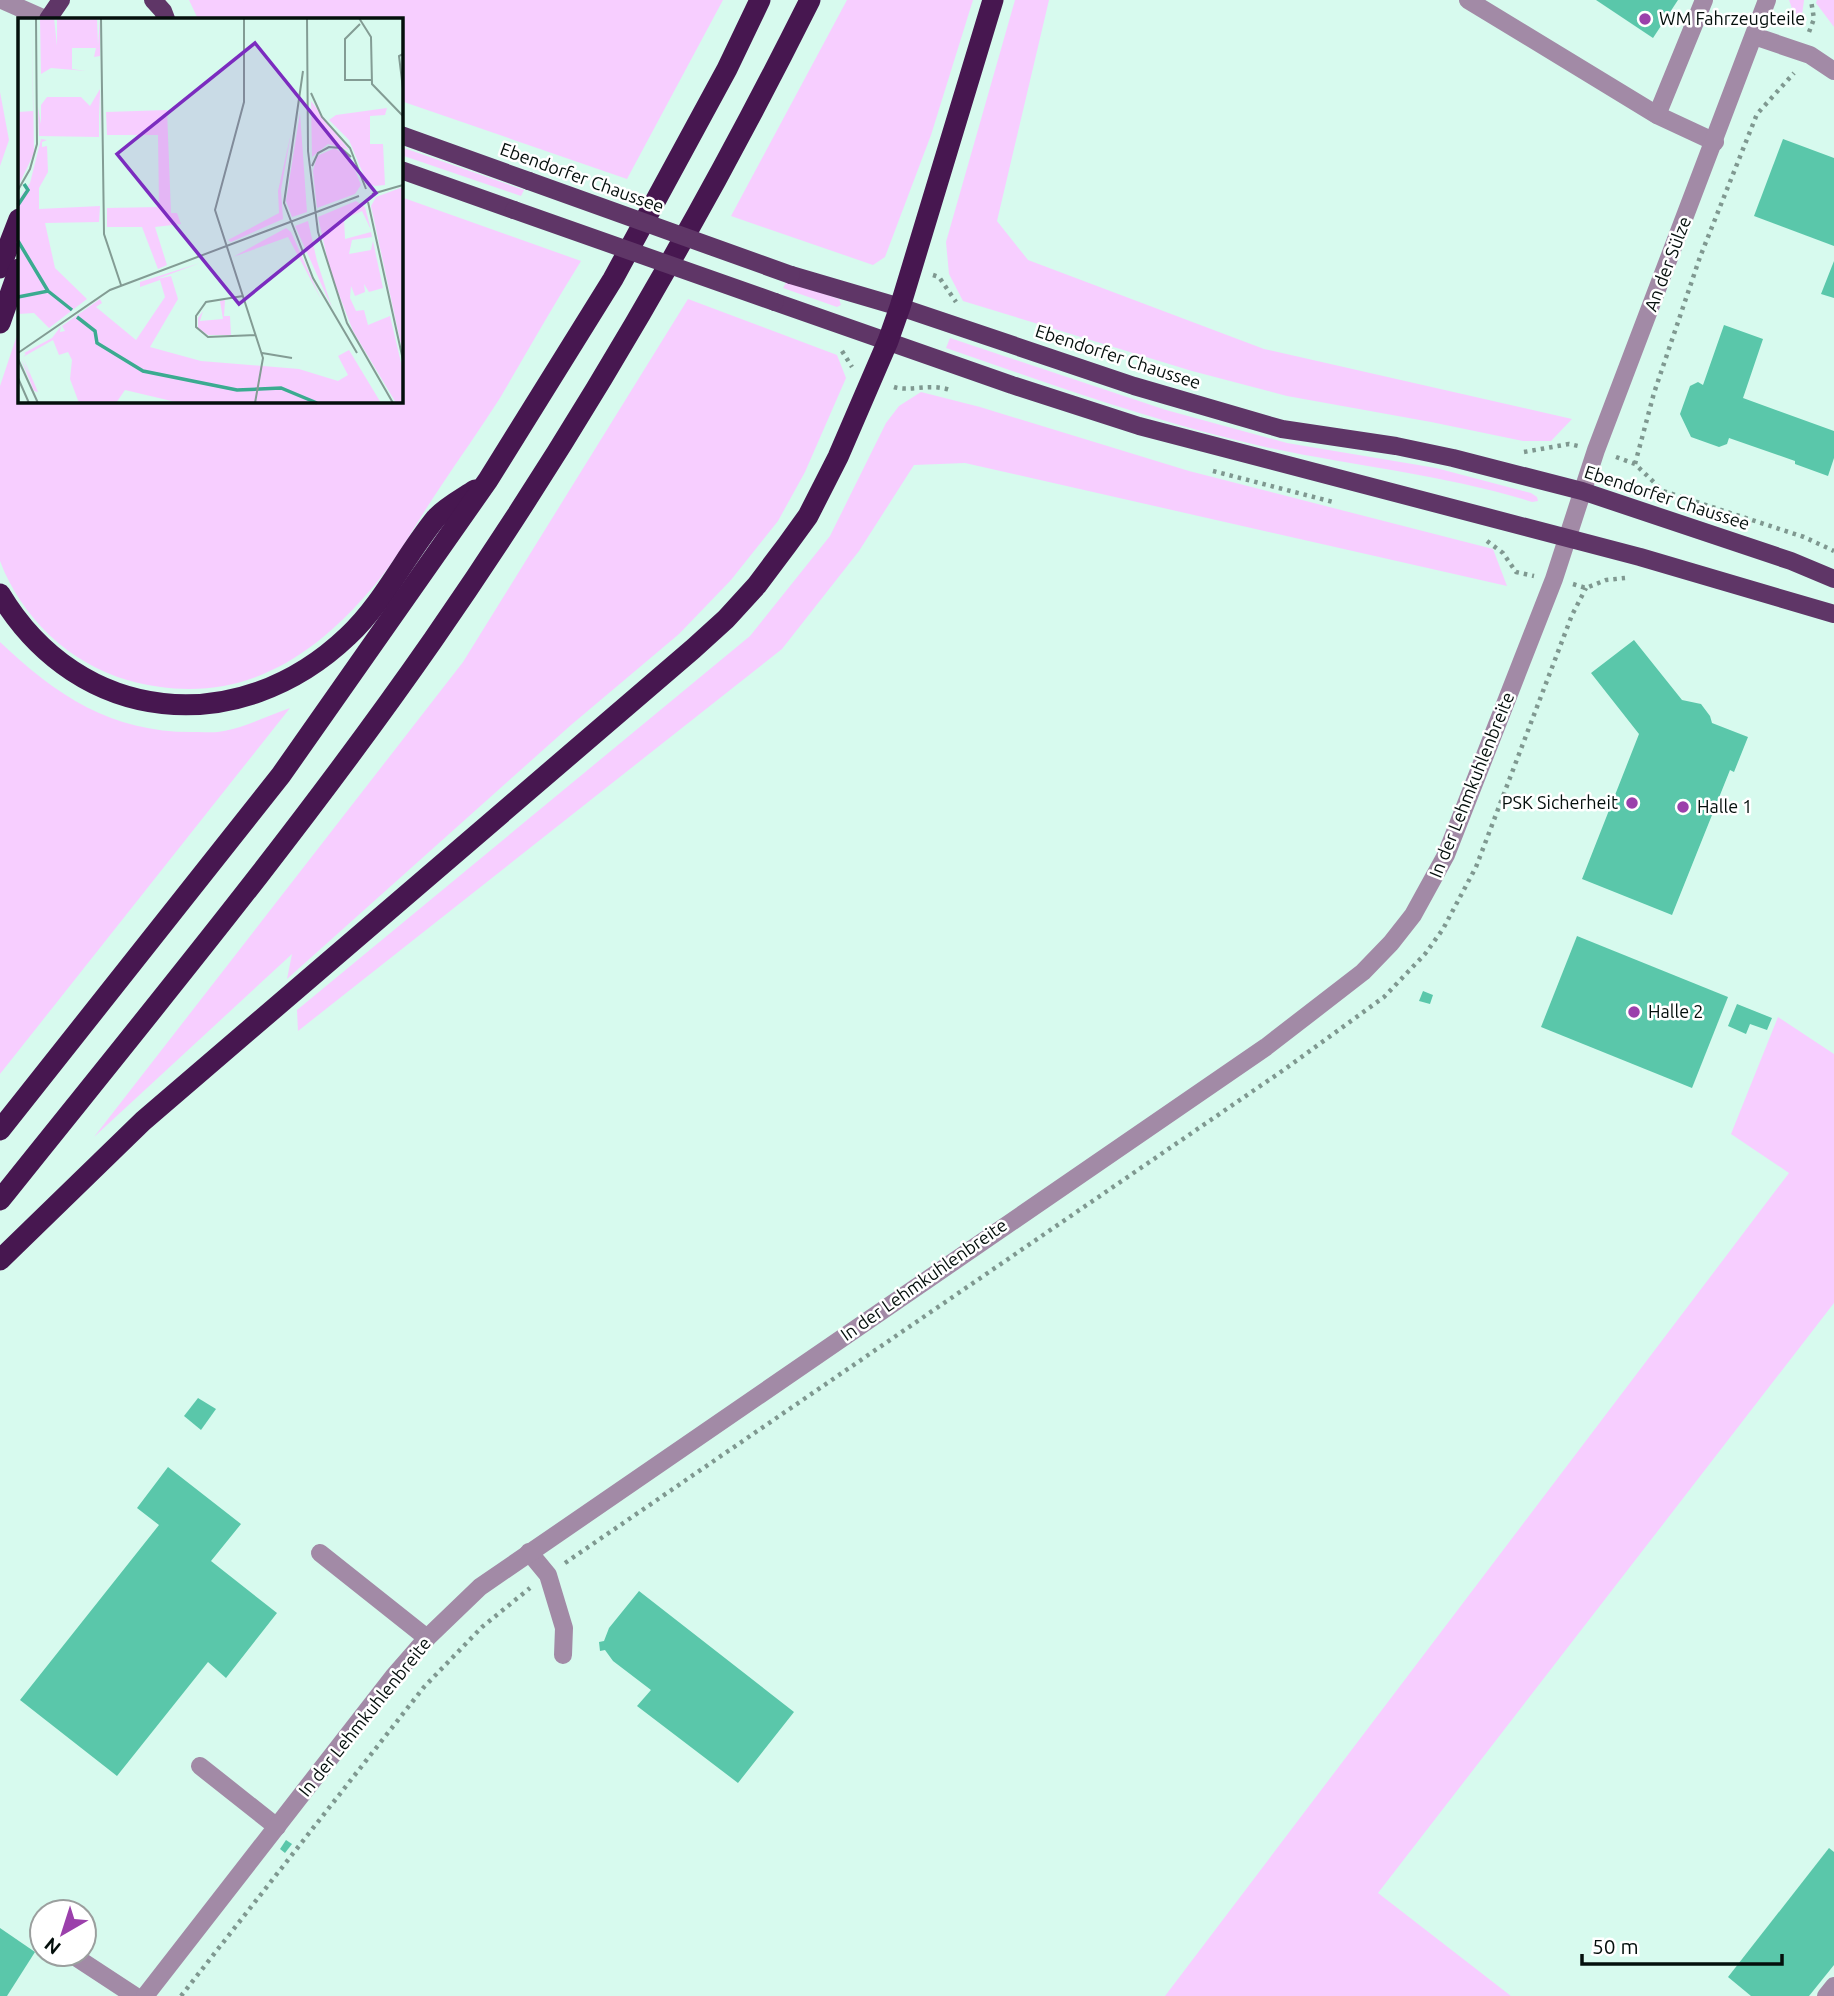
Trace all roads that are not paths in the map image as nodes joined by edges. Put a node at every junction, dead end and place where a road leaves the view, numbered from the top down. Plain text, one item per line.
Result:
1 (2, 0) edge
2 (61, 0) edge
3 (153, 0) edge
4 (760, 0) edge
5 (810, 0) edge
6 (993, 0) edge
7 (1468, 0) edge
8 (1704, 0) edge
9 (1767, 0) edge
10 (44, 18) edge
11 (47, 18) edge
12 (166, 18) edge
13 (1754, 36) junction
14 (1834, 71) edge
15 (1657, 115) junction
16 (402, 135) edge
17 (1715, 142) junction
18 (402, 170) edge
19 (18, 222) edge
20 (0, 268) edge
21 (18, 272) edge
22 (900, 307) junction
23 (0, 323) edge
24 (888, 341) junction
25 (488, 480) junction
26 (1582, 491) junction
27 (1568, 538) junction
28 (1834, 579) edge
29 (0, 594) edge
30 (1834, 614) edge
31 (0, 1130) edge
32 (0, 1200) edge
33 (0, 1260) edge
34 (529, 1552) junction
35 (320, 1553) dead end
36 (427, 1638) junction
37 (563, 1655) dead end
38 (200, 1766) dead end
39 (277, 1827) junction
40 (92, 1968) edge
41 (1834, 1986) edge
42 (135, 1996) edge
43 (145, 1996) edge
44 (1826, 1996) edge

1 - 10 street
2 - 11 main road
3 - 12 main road
4 - 25 highway
5 - 32 highway
6 - 22 highway
7 - 15 street
8 - 15 street
9 - 13 street, An der Sülze
13 - 14 street
13 - 17 street, An der Sülze
15 - 17 street
16 - 22 main road, Ebendorfer Chaussee, bridge
17 - 26 street, An der Sülze
18 - 24 main road, bridge
19 - 20 highway
21 - 23 highway
22 - 24 highway
22 - 26 main road, Ebendorfer Chaussee
24 - 27 main road
24 - 33 highway
25 - 29 highway
25 - 31 highway
26 - 27 street, In der Lehmkuhlenbreite
26 - 28 main road, Ebendorfer Chaussee
27 - 30 main road
27 - 34 street, In der Lehmkuhlenbreite
34 - 36 street, In der Lehmkuhlenbreite
34 - 37 street
35 - 36 street
36 - 39 street, In der Lehmkuhlenbreite
38 - 39 street
39 - 43 street, In der Lehmkuhlenbreite
40 - 42 street
41 - 44 street

